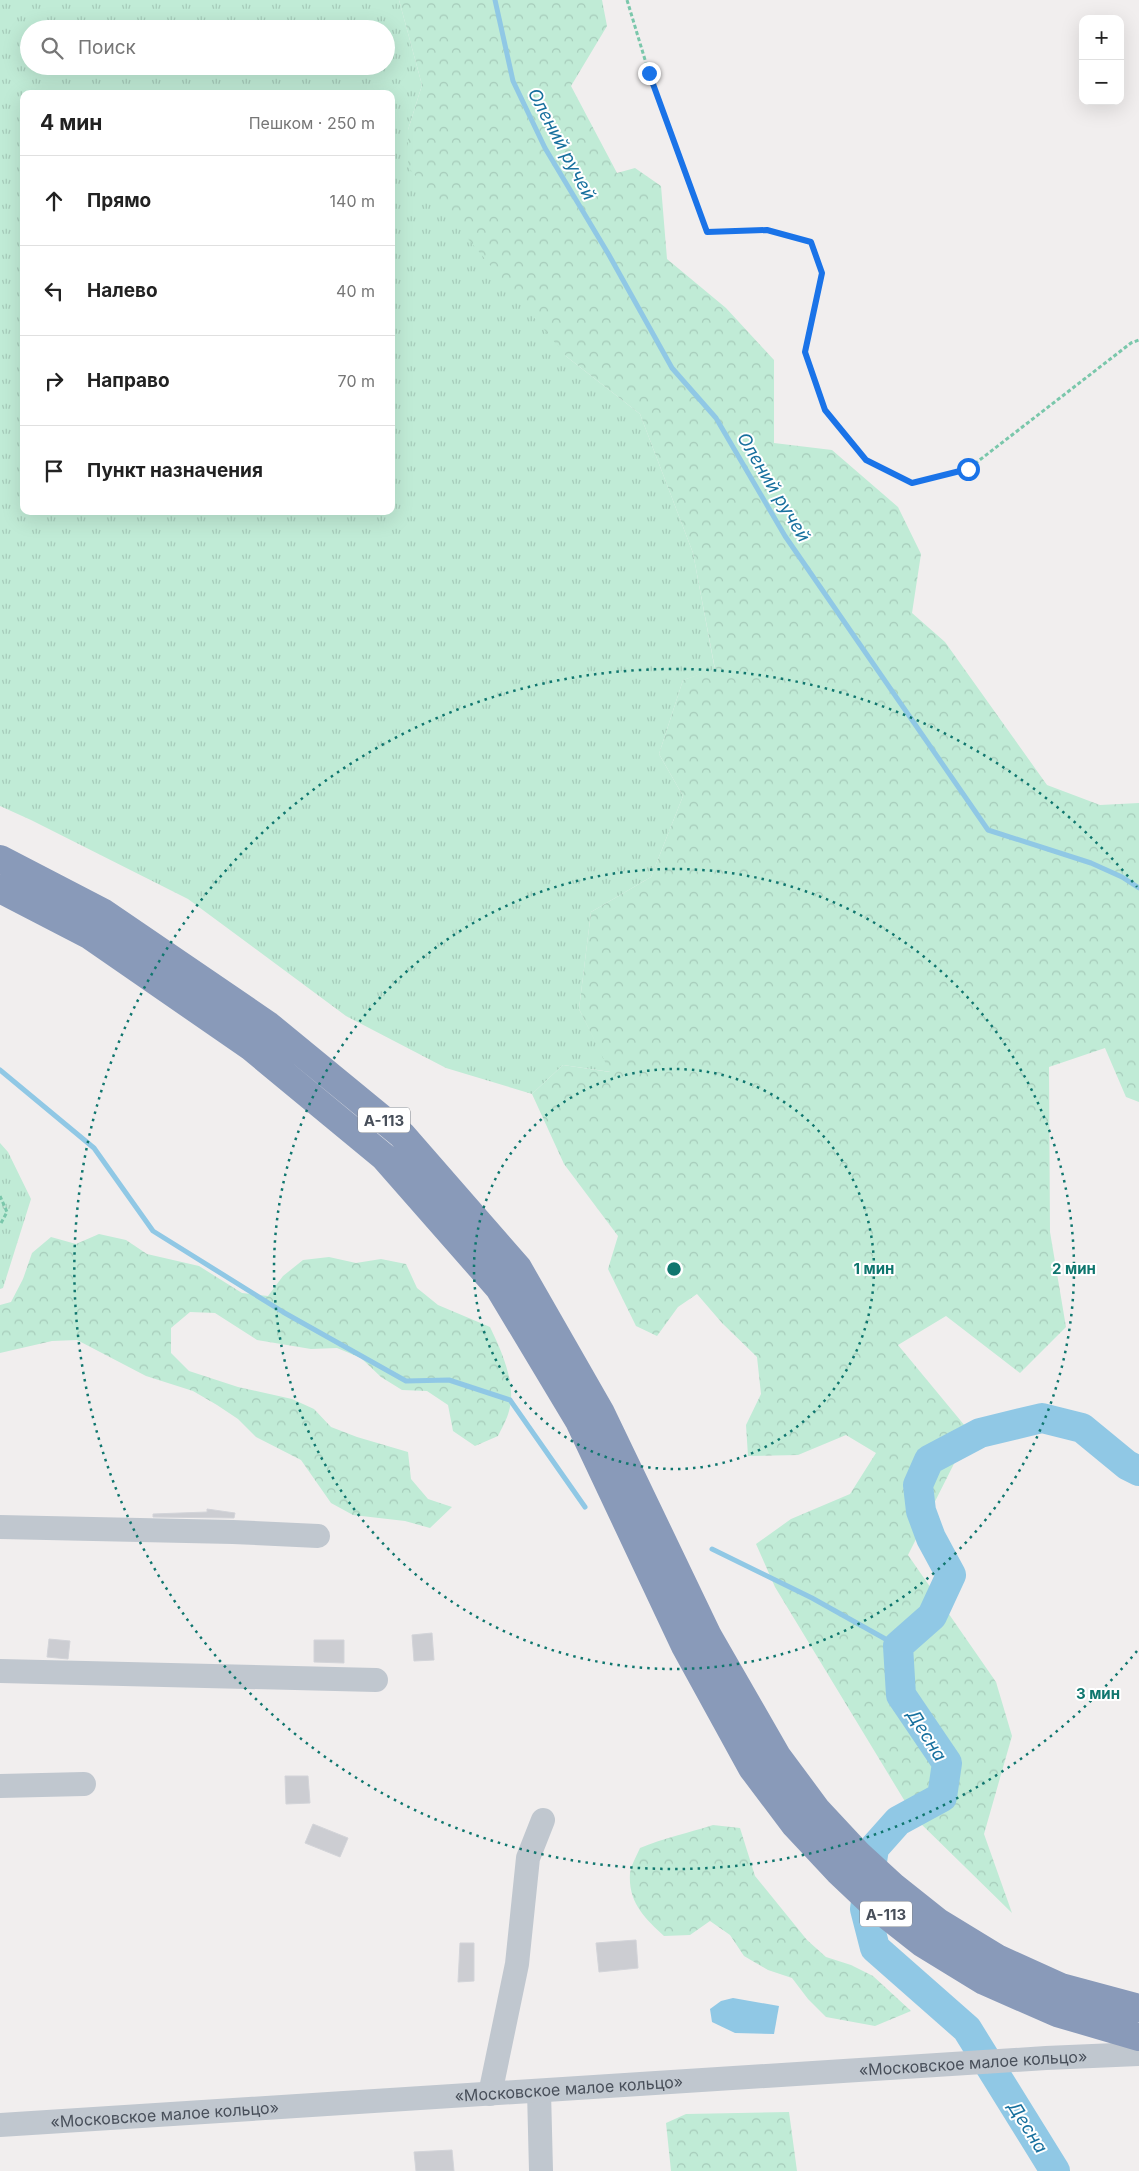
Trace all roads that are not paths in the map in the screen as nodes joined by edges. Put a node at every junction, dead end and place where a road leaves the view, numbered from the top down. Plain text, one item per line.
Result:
1 (0, 859) edge
2 (0, 889) edge
3 (0, 1527) edge
4 (318, 1536) dead end
5 (0, 1671) edge
6 (376, 1680) dead end
7 (84, 1784) dead end
8 (0, 1786) edge
9 (543, 1820) dead end
10 (1059, 2000) junction
11 (1139, 2008) edge
12 (1139, 2037) edge
13 (1139, 2054) edge
14 (539, 2091) junction
15 (490, 2094) junction
16 (0, 2125) edge
17 (541, 2171) edge

1 - 10 highway, А-113
2 - 10 highway, А-113
3 - 4 street
5 - 6 street
7 - 8 street
9 - 15 street
10 - 11 highway, А-113
10 - 12 highway, А-113
13 - 14 street, «Московское малое кольцо»
14 - 15 street, «Московское малое кольцо»
14 - 17 street
15 - 16 street, «Московское малое кольцо»

